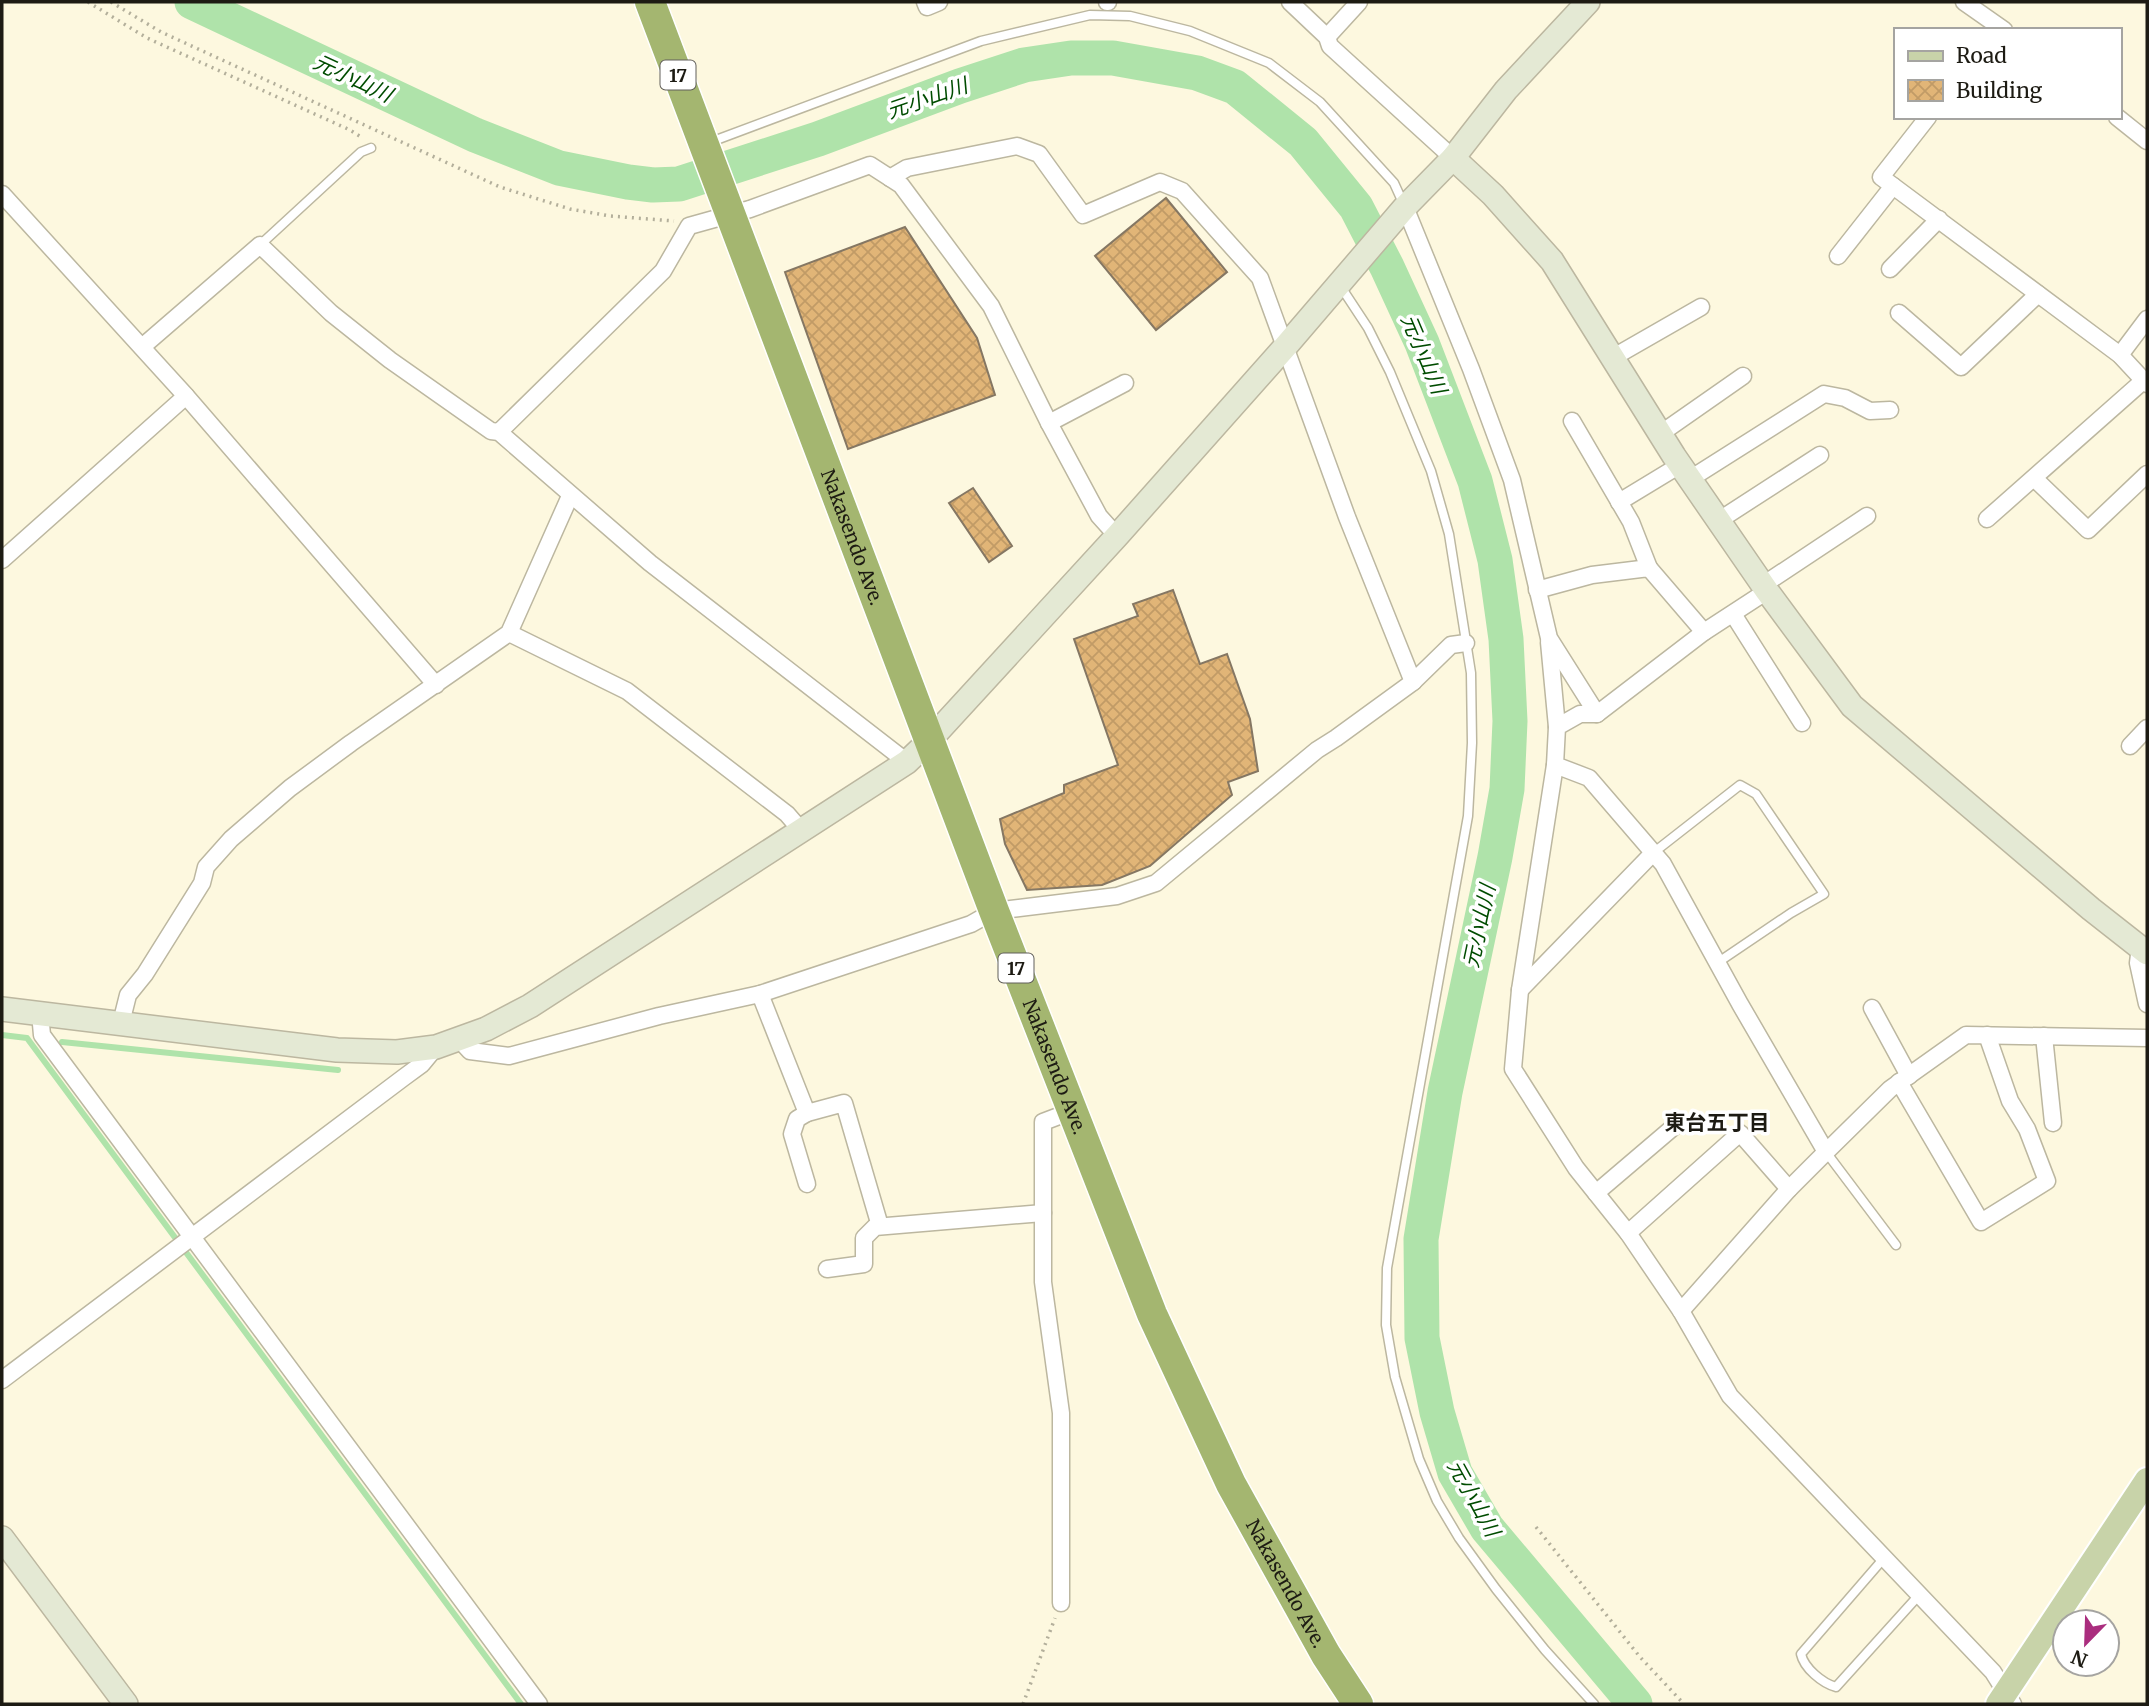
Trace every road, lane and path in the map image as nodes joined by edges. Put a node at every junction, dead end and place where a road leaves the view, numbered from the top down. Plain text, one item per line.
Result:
1 (88, 2) edge
2 (111, 2) edge
3 (650, 2) edge
4 (925, 2) edge
5 (939, 2) edge
6 (1290, 2) edge
7 (1359, 2) edge
8 (1588, 2) edge
9 (1964, 2) edge
10 (1997, 28) edge
11 (1327, 37) junction
12 (1926, 119) edge
13 (2120, 119) edge
14 (2147, 141) edge
15 (705, 147) junction
16 (372, 148) joint
17 (1453, 159) junction
18 (890, 178) junction
19 (1894, 186) junction
20 (2, 194) edge
21 (729, 211) junction
22 (1401, 211) junction
23 (1939, 219) junction
24 (689, 226) junction
25 (260, 245) junction
26 (1838, 256) dead end
27 (1889, 269) dead end
28 (1342, 279) junction
29 (2038, 294) junction
30 (1701, 307) dead end
31 (1899, 313) dead end
32 (2147, 319) edge
33 (1285, 346) junction
34 (142, 347) junction
35 (2120, 355) junction
36 (1612, 358) junction
37 (1743, 376) dead end
38 (2145, 382) edge
39 (1125, 383) dead end
40 (186, 396) junction
41 (1890, 410) dead end
42 (1572, 421) dead end
43 (1049, 423) junction
44 (499, 432) junction
45 (1660, 434) junction
46 (1820, 455) dead end
47 (1685, 472) junction
48 (2147, 474) edge
49 (2034, 478) junction
50 (570, 496) junction
51 (1619, 502) junction
52 (1867, 516) dead end
53 (1987, 519) dead end
54 (1718, 521) junction
55 (1117, 536) junction
56 (2, 560) edge
57 (1649, 568) junction
58 (1765, 588) junction
59 (1537, 590) junction
60 (1733, 614) junction
61 (1704, 632) junction
62 (509, 633) junction
63 (1549, 638) junction
64 (1466, 643) junction
65 (1413, 681) junction
66 (436, 685) junction
67 (1597, 714) junction
68 (1802, 723) dead end
69 (1557, 727) junction
70 (2147, 727) edge
71 (929, 741) junction
72 (2130, 746) dead end
73 (907, 762) junction
74 (1555, 765) junction
75 (800, 829) junction
76 (1653, 853) junction
77 (994, 911) junction
78 (2143, 950) edge
79 (1717, 963) junction
80 (1520, 990) junction
81 (760, 994) junction
82 (2147, 1004) edge
83 (1872, 1008) dead end
84 (2, 1009) edge
85 (40, 1013) junction
86 (121, 1023) junction
87 (1987, 1035) junction
88 (2044, 1036) junction
89 (2147, 1038) edge
90 (459, 1039) junction
91 (436, 1047) junction
92 (1904, 1079) junction
93 (1072, 1111) junction
94 (807, 1113) junction
95 (2053, 1123) dead end
96 (1677, 1124) dead end
97 (1826, 1152) junction
98 (807, 1184) dead end
99 (1789, 1189) junction
100 (1597, 1193) junction
101 (1043, 1213) junction
102 (880, 1226) junction
103 (1628, 1233) junction
104 (191, 1237) junction
105 (1896, 1245) dead end
106 (827, 1269) dead end
107 (1681, 1311) junction
108 (2, 1380) edge
109 (2147, 1480) edge
110 (1536, 1527) dead end
111 (2, 1538) edge
112 (1884, 1558) junction
113 (1920, 1594) junction
114 (1060, 1604) joint
115 (2006, 1700) edge
116 (126, 1704) edge
117 (539, 1704) edge
118 (1023, 1704) edge
119 (1358, 1704) edge
120 (1594, 1704) edge
121 (1684, 1704) edge

1 - 16 path
2 - 24 path
3 - 15 highway, 17
4 - 5 street
6 - 11 street
7 - 11 street
8 - 17 street
9 - 10 street
11 - 17 street
12 - 19 street
13 - 14 street
15 - 21 highway, 17
15 - 22 lane
16 - 25 lane
17 - 22 street
17 - 36 street
18 - 21 street
18 - 33 street
18 - 43 street
19 - 23 street
19 - 26 street
20 - 34 street
21 - 24 street
21 - 71 highway, Nakasendo Ave. / 17
22 - 28 street
22 - 59 street
23 - 27 street
23 - 29 street
24 - 44 street
25 - 34 street
25 - 44 street
28 - 33 street
28 - 64 lane
29 - 31 street
29 - 35 street
30 - 36 street
32 - 35 street
33 - 55 street
33 - 65 street
34 - 40 street
35 - 38 street
36 - 45 street
37 - 45 street
38 - 49 street
39 - 43 street
40 - 56 street
40 - 66 street
41 - 47 street
42 - 51 street
43 - 55 street
44 - 50 street
45 - 47 street
46 - 54 street
47 - 51 street
47 - 54 street
48 - 49 street
49 - 53 street
50 - 62 street
50 - 73 street
51 - 57 street
52 - 58 street
54 - 58 street
55 - 71 street
57 - 59 street
57 - 61 street
58 - 60 street
58 - 78 street
59 - 63 street
60 - 61 street
60 - 68 street
61 - 67 street
62 - 66 street
62 - 75 street
63 - 67 street
63 - 69 street
64 - 65 street
64 - 120 lane
65 - 77 street
66 - 86 street
67 - 69 street
69 - 74 street
70 - 72 street
71 - 73 street
71 - 77 highway, Nakasendo Ave. / 17
73 - 75 street
74 - 76 street
74 - 80 street
75 - 90 street
76 - 79 street
76 - 79 lane
76 - 80 street
77 - 81 street
77 - 93 highway, Nakasendo Ave. / 17
78 - 82 street
79 - 97 street
80 - 100 street
81 - 90 street
81 - 94 street
83 - 92 street
84 - 85 street
85 - 86 street
85 - 104 street
86 - 91 street
87 - 88 street
87 - 92 street
87 - 92 street
88 - 89 street
88 - 95 street
90 - 91 street
91 - 104 street
92 - 97 street
93 - 101 street
93 - 119 highway, Nakasendo Ave. / 17
94 - 98 street
94 - 102 street
96 - 100 street
97 - 99 street
97 - 105 lane
99 - 103 street
99 - 107 street
100 - 103 street
101 - 102 street
101 - 114 street
102 - 106 street
103 - 107 street
104 - 108 street
104 - 117 street
107 - 112 street
109 - 115 main road
110 - 121 path
111 - 116 street
112 - 113 street
112 - 113 lane
113 - 115 street
114 - 118 path

